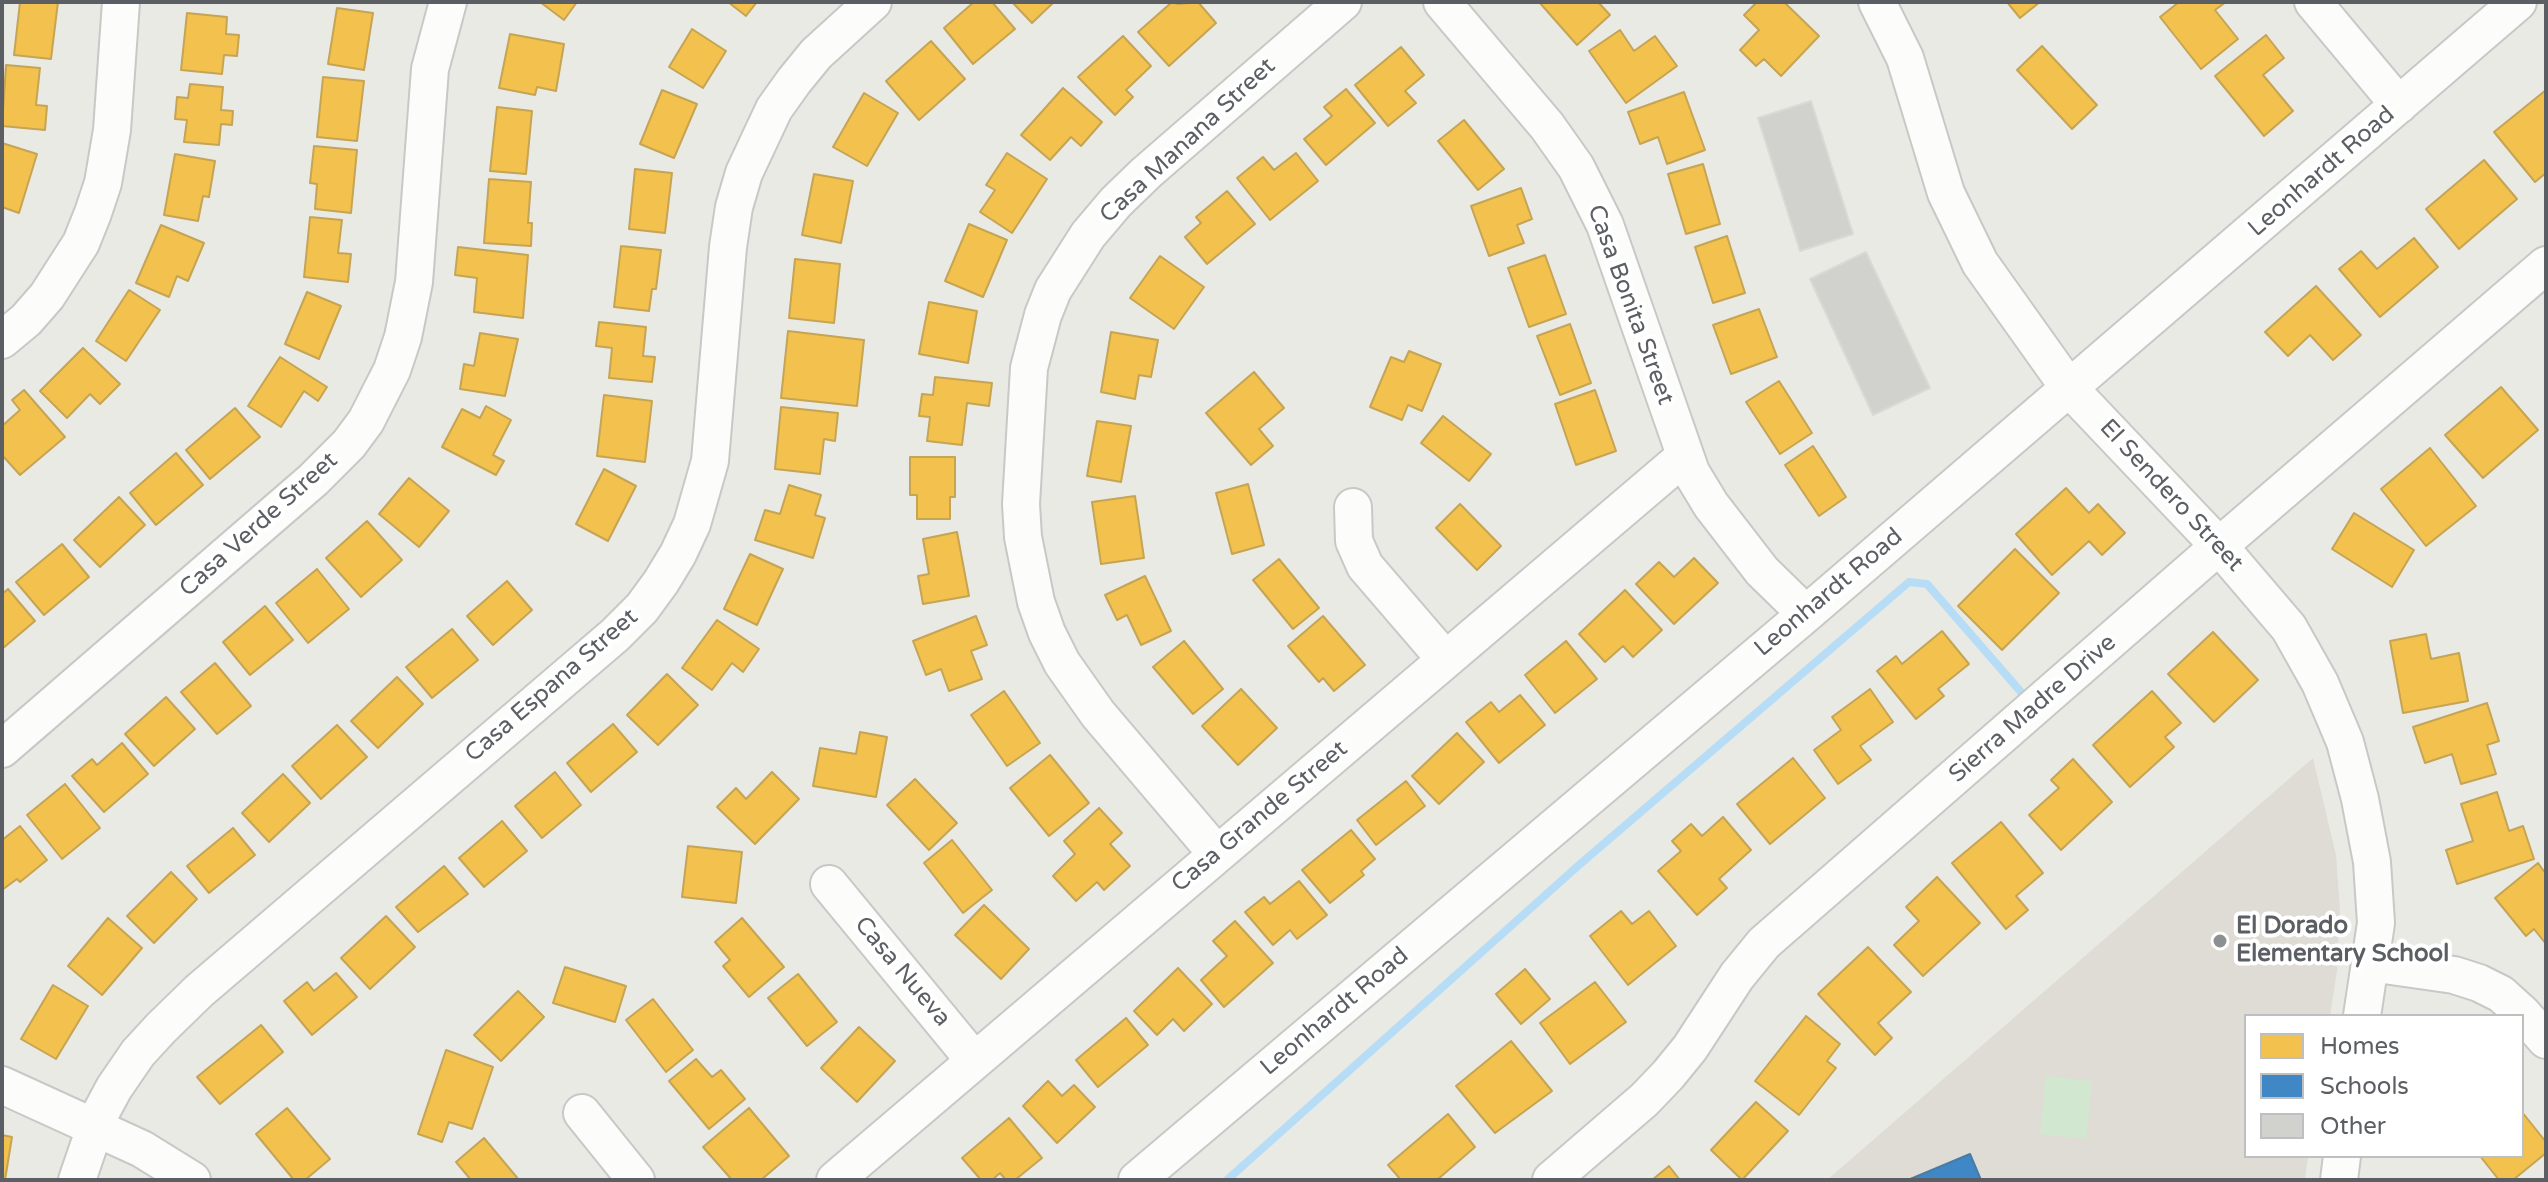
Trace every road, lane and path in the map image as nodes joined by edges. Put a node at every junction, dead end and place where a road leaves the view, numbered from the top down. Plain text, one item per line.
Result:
1 (121, 2) edge
2 (448, 2) edge
3 (873, 2) edge
4 (1343, 2) edge
5 (1442, 2) edge
6 (1877, 2) edge
7 (2313, 2) edge
8 (2518, 2) edge
9 (2399, 105) junction
10 (2546, 265) edge
11 (2, 340) edge
12 (2069, 388) junction
13 (1685, 456) junction
14 (1353, 507) dead end
15 (2219, 546) junction
16 (1806, 614) junction
17 (1445, 659) junction
18 (2, 749) edge
19 (1217, 854) junction
20 (829, 884) dead end
21 (2370, 963) junction
22 (2362, 1014) edge
23 (2523, 1014) edge
24 (2524, 1015) edge
25 (2546, 1040) edge
26 (974, 1060) junction
27 (2, 1085) edge
28 (582, 1113) dead end
29 (94, 1126) junction
30 (2342, 1158) edge
31 (77, 1180) edge
32 (192, 1180) edge
33 (636, 1180) edge
34 (835, 1180) edge
35 (1137, 1180) edge
36 (1551, 1180) edge
37 (2339, 1180) edge

1 - 11 street
2 - 18 street, Casa Verde Street
3 - 29 street, Casa Espana Street
4 - 19 street, Casa Manana Street
5 - 13 street, Casa Bonita Street
6 - 12 street, El Sendero Street
7 - 9 street
8 - 9 street, Leonhardt Road
9 - 12 street, Leonhardt Road
10 - 15 street, Sierra Madre Drive
12 - 15 street, El Sendero Street
12 - 16 street, Leonhardt Road
13 - 16 street, Casa Bonita Street
13 - 17 street, Casa Grande Street
14 - 17 street
15 - 21 street, El Sendero Street
15 - 36 street, Sierra Madre Drive
16 - 35 street, Leonhardt Road
17 - 19 street, Casa Grande Street
19 - 26 street, Casa Grande Street
20 - 26 street, Casa Nueva
21 - 22 street, El Sendero Street
21 - 23 street
24 - 25 street
26 - 34 street, Casa Grande Street
27 - 29 street
28 - 33 street
29 - 31 street, Casa Espana Street
29 - 32 street
30 - 37 street

